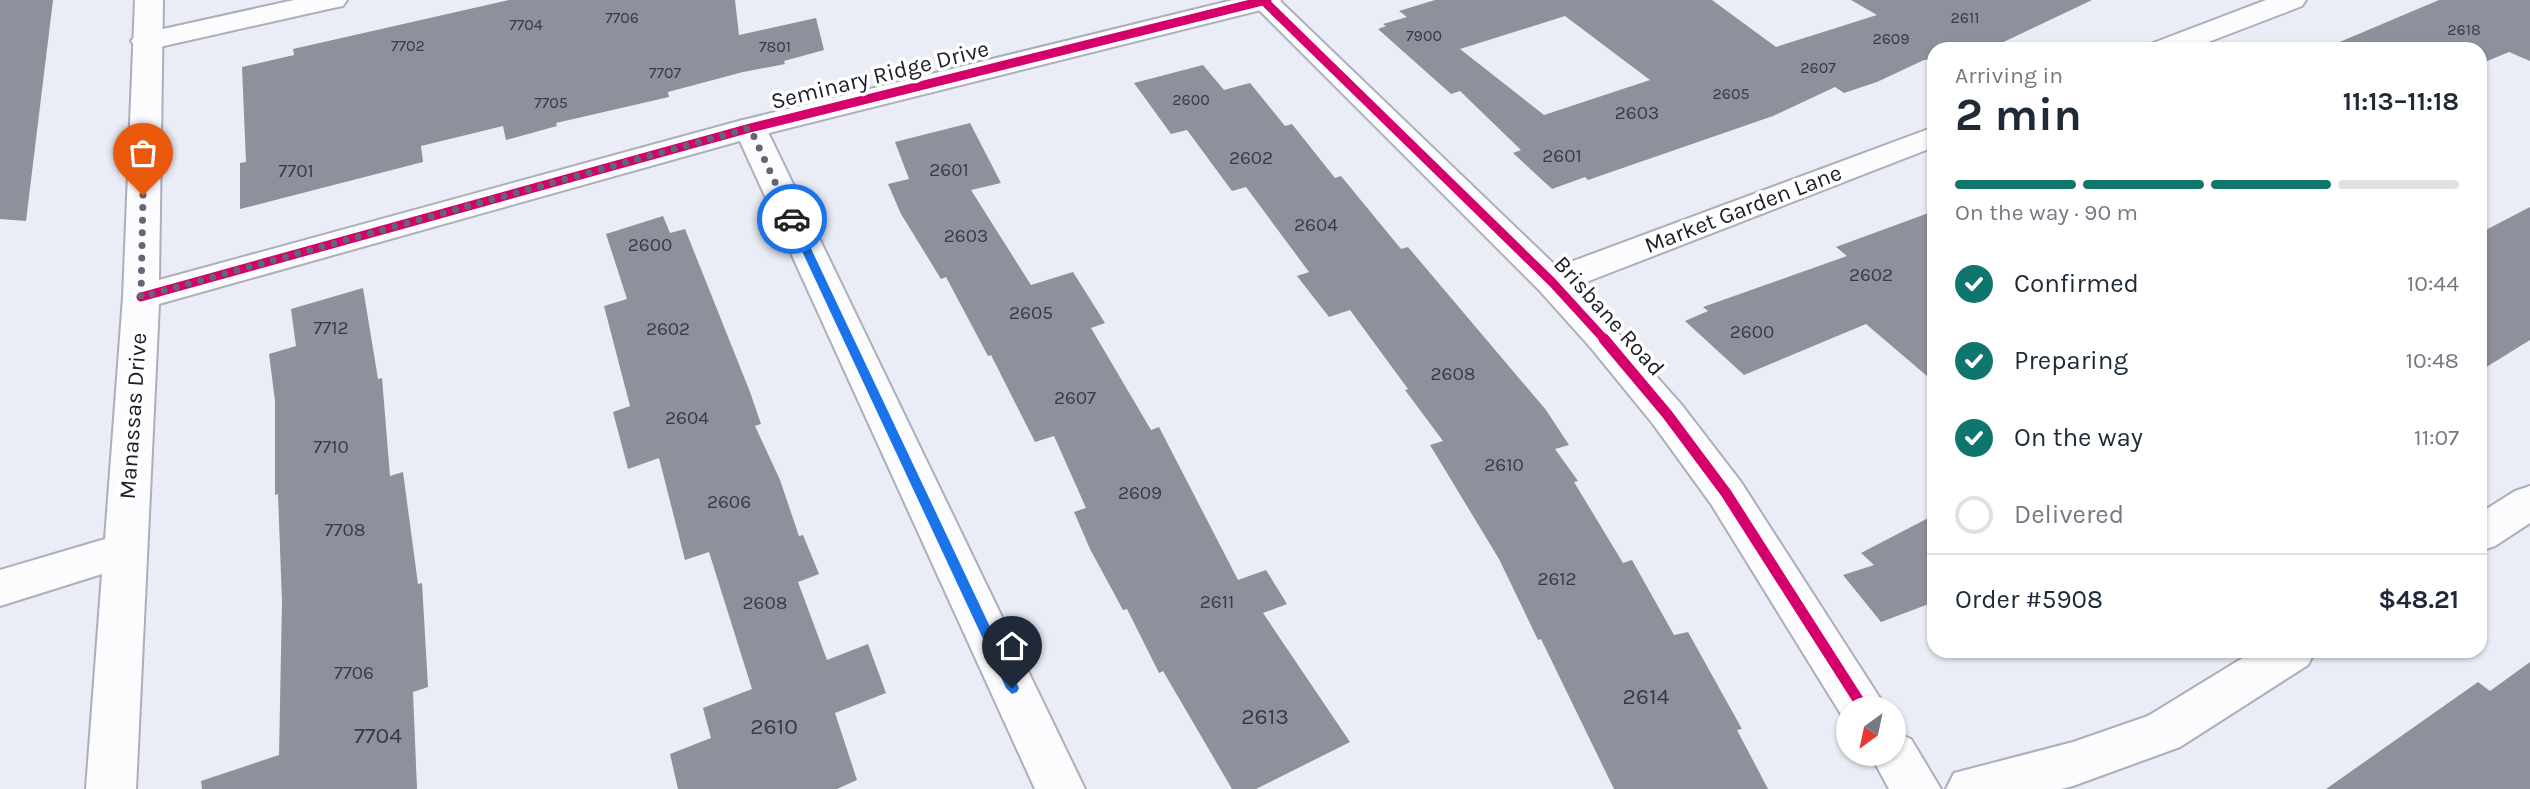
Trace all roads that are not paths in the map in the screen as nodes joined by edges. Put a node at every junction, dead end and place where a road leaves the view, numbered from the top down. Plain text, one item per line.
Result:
1 (149, 0) edge
2 (333, 0) edge
3 (1265, 0) edge
4 (2292, 0) edge
5 (146, 41) junction
6 (2181, 42) edge
7 (750, 128) junction
8 (1927, 139) edge
9 (1552, 282) junction
10 (141, 297) junction
11 (2530, 502) edge
12 (2487, 530) edge
13 (124, 550) junction
14 (0, 588) edge
15 (2281, 658) edge
16 (1856, 696) edge
17 (1902, 766) edge
18 (111, 789) edge
19 (1060, 789) edge
20 (1916, 789) edge
21 (1971, 789) edge

1 - 5 street, Manassas Drive
2 - 5 street
3 - 7 street, Seminary Ridge Drive
3 - 9 street, Brisbane Road
4 - 6 street
5 - 10 street, Manassas Drive
7 - 10 street, Seminary Ridge Drive
7 - 19 street
8 - 9 street, Market Garden Lane
9 - 16 street, Brisbane Road
10 - 13 street, Manassas Drive
11 - 12 street
13 - 14 street
13 - 18 street, Manassas Drive
15 - 21 street
17 - 20 street

